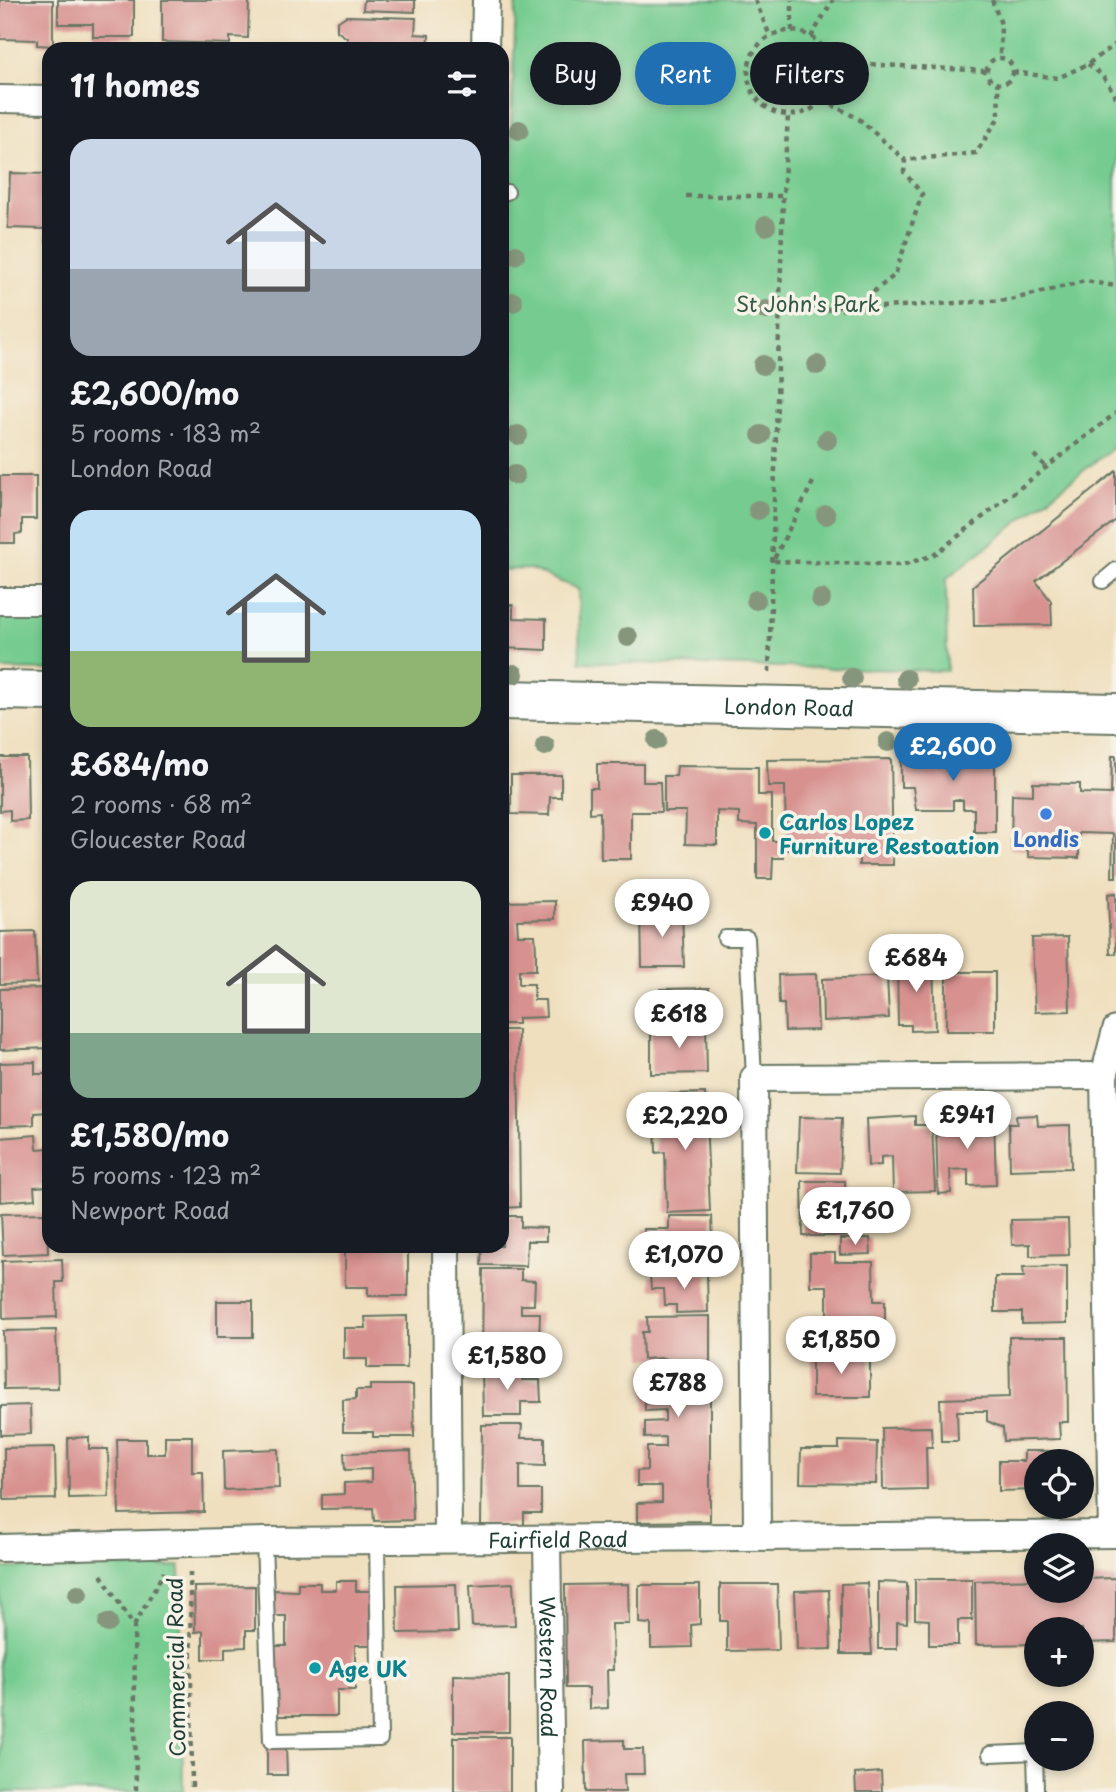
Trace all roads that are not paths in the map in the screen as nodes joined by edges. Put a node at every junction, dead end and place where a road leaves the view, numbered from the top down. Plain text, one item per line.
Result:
1 (486, 0) edge
2 (485, 42) edge
3 (0, 99) edge
4 (42, 100) edge
5 (1116, 570) edge
6 (1103, 581) dead end
7 (0, 601) edge
8 (42, 601) edge
9 (0, 690) edge
10 (42, 691) edge
11 (509, 700) edge
12 (1116, 713) edge
13 (725, 938) dead end
14 (1116, 1030) edge
15 (1104, 1076) junction
16 (754, 1079) junction
17 (446, 1253) edge
18 (1114, 1534) edge
19 (757, 1535) junction
20 (448, 1539) junction
21 (264, 1541) junction
22 (377, 1541) junction
23 (547, 1541) junction
24 (0, 1548) edge
25 (990, 1754) dead end
26 (551, 1792) edge
27 (1036, 1792) edge

1 - 2 street
3 - 4 street
5 - 6 lane
7 - 8 street
9 - 10 main road
11 - 12 main road, London Road
13 - 16 lane
14 - 15 street
15 - 16 street
15 - 18 street
16 - 19 street
17 - 20 street
18 - 19 street, Fairfield Road
19 - 23 street, Fairfield Road
20 - 22 street, Fairfield Road
20 - 23 street, Fairfield Road
21 - 22 street, Fairfield Road
21 - 22 lane
21 - 24 street, Fairfield Road
23 - 26 street, Western Road
25 - 27 lane

